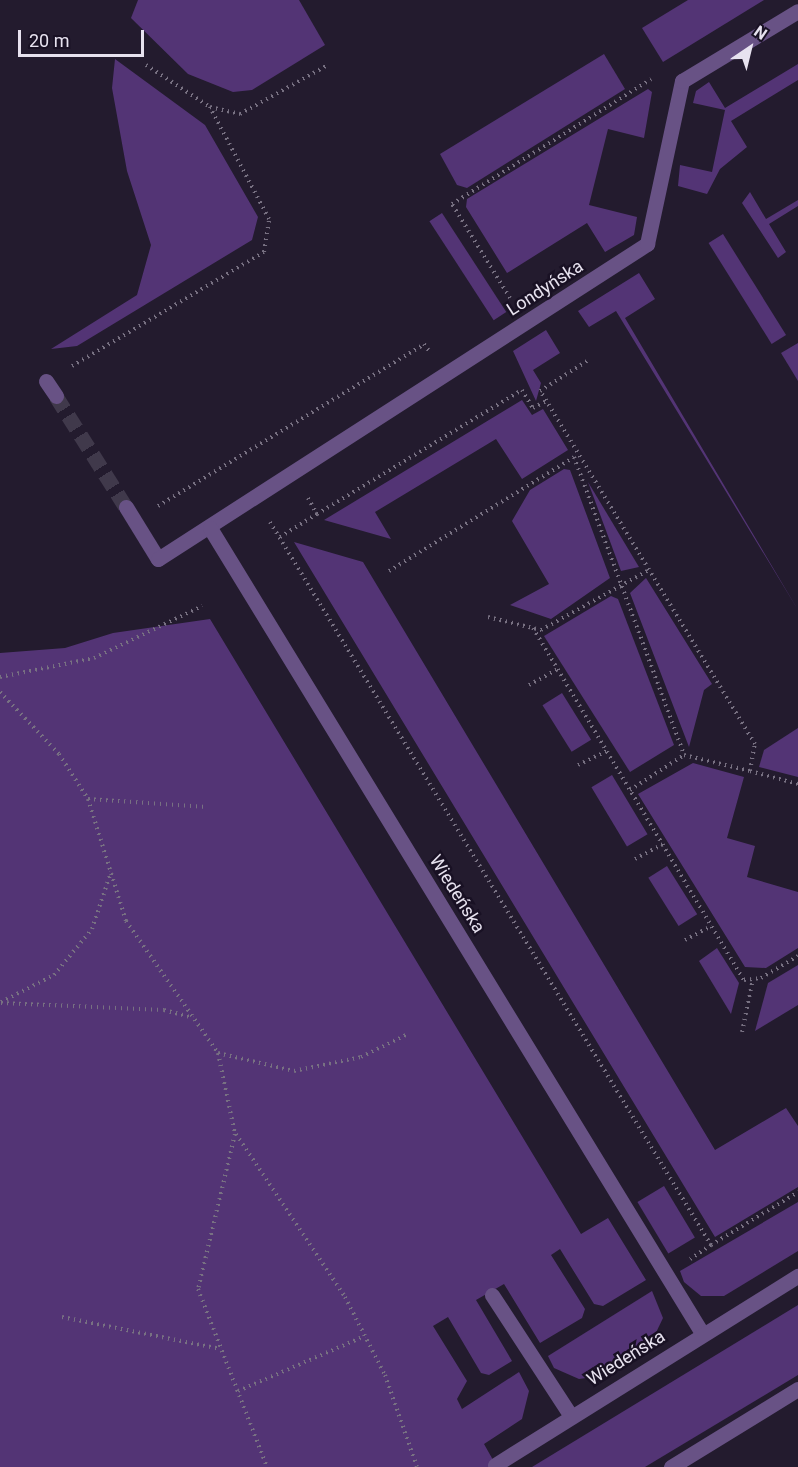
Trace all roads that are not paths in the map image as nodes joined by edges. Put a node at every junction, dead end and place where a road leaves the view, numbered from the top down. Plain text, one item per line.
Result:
1 (798, 11) edge
2 (46, 381) road end
3 (56, 396) tunnel mouth
4 (126, 507) tunnel mouth
5 (210, 528) junction
6 (798, 1276) edge
7 (492, 1295) dead end
8 (702, 1333) junction
9 (798, 1389) edge
10 (572, 1416) junction
11 (495, 1465) dead end
12 (670, 1467) edge

1 - 5 street, Londyńska
2 - 3 street
4 - 5 street
5 - 8 street, Wiedeńska
6 - 8 street, Wiedeńska
7 - 10 street
8 - 10 street, Wiedeńska
9 - 12 street
10 - 11 street, Wiedeńska

